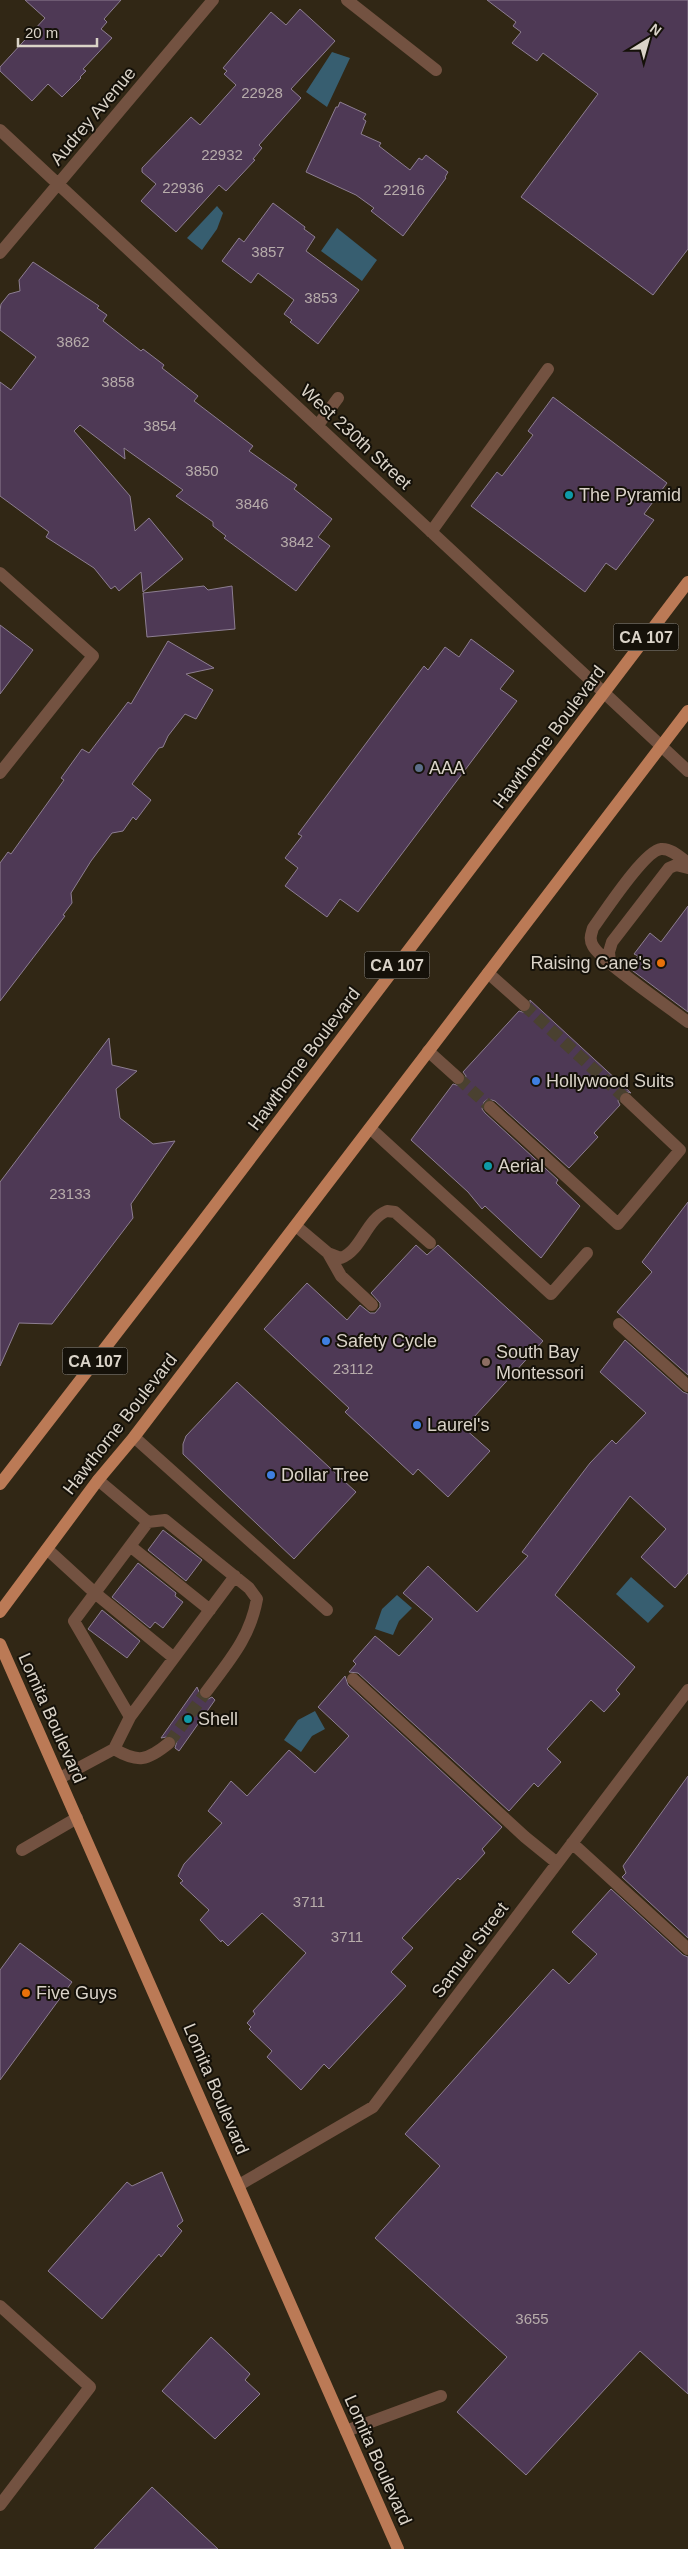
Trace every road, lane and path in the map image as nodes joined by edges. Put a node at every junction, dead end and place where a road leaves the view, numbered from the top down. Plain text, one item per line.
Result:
1 (213, 0) edge
2 (347, 0) edge
3 (436, 70) dead end
4 (0, 130) edge
5 (58, 185) junction
6 (0, 253) edge
7 (548, 369) dead end
8 (338, 398) dead end
9 (318, 425) junction
10 (431, 532) junction
11 (0, 574) edge
12 (688, 582) edge
13 (604, 693) junction
14 (688, 711) edge
15 (662, 747) junction
16 (688, 771) edge
17 (0, 773) edge
18 (688, 863) edge
19 (688, 868) edge
20 (610, 962) junction
21 (488, 973) junction
22 (524, 1005) tunnel mouth
23 (688, 1022) edge
24 (428, 1051) junction
25 (458, 1078) tunnel mouth
26 (626, 1099) tunnel mouth
27 (490, 1107) tunnel mouth
28 (370, 1128) junction
29 (296, 1226) junction
30 (430, 1243) dead end
31 (328, 1253) junction
32 (587, 1253) dead end
33 (372, 1305) dead end
34 (619, 1324) dead end
35 (688, 1386) edge
36 (134, 1437) junction
37 (98, 1480) junction
38 (0, 1484) edge
39 (148, 1522) junction
40 (130, 1546) junction
41 (47, 1549) junction
42 (235, 1576) junction
43 (95, 1593) junction
44 (210, 1610) junction
45 (327, 1610) dead end
46 (0, 1612) edge
47 (0, 1644) edge
48 (174, 1658) junction
49 (352, 1679) dead end
50 (688, 1690) edge
51 (206, 1692) tunnel mouth
52 (130, 1717) junction
53 (169, 1743) tunnel mouth
54 (114, 1749) junction
55 (60, 1778) junction
56 (77, 1818) junction
57 (572, 1843) junction
58 (22, 1850) dead end
59 (557, 1863) junction
60 (688, 1949) edge
61 (239, 2185) junction
62 (0, 2306) edge
63 (442, 2396) dead end
64 (346, 2431) junction
65 (0, 2505) edge
66 (398, 2549) edge

1 - 5 street, Audrey Avenue
2 - 3 street
4 - 5 street, West 230th Street
5 - 6 street, Audrey Avenue
5 - 9 street, West 230th Street
7 - 10 street
8 - 9 street
9 - 10 street, West 230th Street
10 - 13 street, West 230th Street
11 - 17 street
12 - 13 main road, Hawthorne Boulevard / CA 107
13 - 15 street, West 230th Street
13 - 38 main road, Hawthorne Boulevard / CA 107
14 - 15 main road, Hawthorne Boulevard
15 - 16 street, West 230th Street
15 - 21 main road, Hawthorne Boulevard
18 - 20 street
19 - 20 street
20 - 23 street
21 - 22 street
21 - 24 main road, Hawthorne Boulevard
24 - 25 street
24 - 28 main road, Hawthorne Boulevard
26 - 27 street
28 - 29 main road, Hawthorne Boulevard
28 - 32 street
29 - 31 street
29 - 36 main road, Hawthorne Boulevard
30 - 31 street
31 - 33 street
34 - 35 street
36 - 37 main road, Hawthorne Boulevard
36 - 45 street
37 - 39 street
37 - 41 main road, Hawthorne Boulevard
39 - 40 street
39 - 42 street
40 - 43 street
40 - 44 street
41 - 43 street
41 - 46 main road, Hawthorne Boulevard
42 - 44 street
42 - 51 street
43 - 48 street
43 - 52 street
44 - 48 street
47 - 55 main road, Lomita Boulevard
48 - 52 street
49 - 59 street
50 - 57 street, Samuel Street
52 - 54 street
53 - 54 street
54 - 55 street
55 - 56 main road, Lomita Boulevard
56 - 58 street
56 - 61 main road, Lomita Boulevard
57 - 59 street, Samuel Street
57 - 60 street
59 - 61 street, Samuel Street
61 - 64 main road, Lomita Boulevard
62 - 65 street
63 - 64 street
64 - 66 main road, Lomita Boulevard

